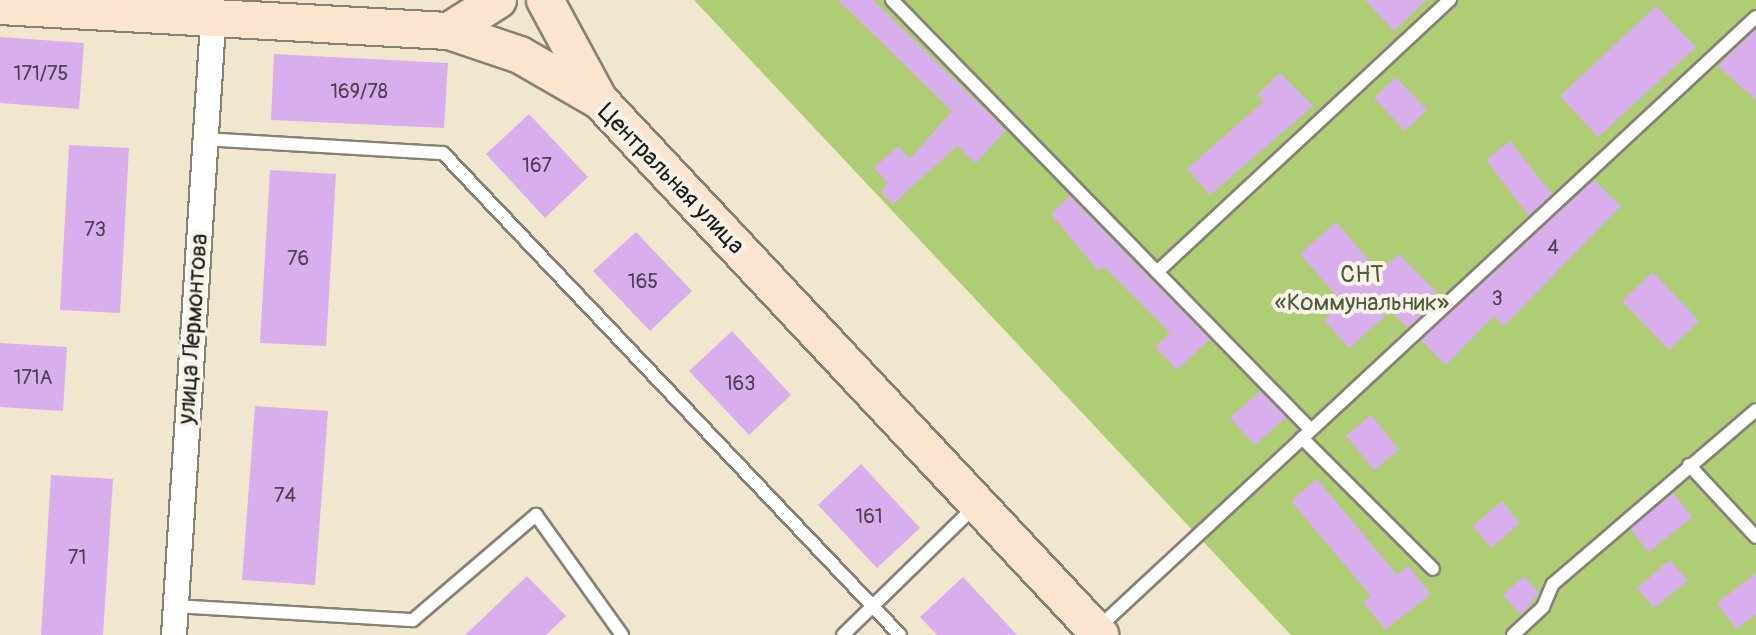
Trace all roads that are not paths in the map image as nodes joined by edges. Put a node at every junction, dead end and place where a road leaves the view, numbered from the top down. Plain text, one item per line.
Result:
1 (498, 0) edge
2 (545, 0) edge
3 (1450, 0) edge
4 (901, 3) edge
5 (0, 6) edge
6 (1756, 17) edge
7 (213, 23) junction
8 (449, 31) junction
9 (600, 101) junction
10 (205, 139) junction
11 (1157, 272) junction
12 (1756, 410) edge
13 (1306, 434) junction
14 (1689, 465) junction
15 (977, 504) junction
16 (1756, 537) edge
17 (1433, 569) dead end
18 (176, 606) junction
19 (874, 607) junction
20 (1098, 632) edge
21 (174, 635) edge
22 (622, 635) edge
23 (843, 635) edge
24 (900, 635) edge
25 (1513, 635) edge

1 - 8 street
2 - 9 street
3 - 11 lane
4 - 11 lane
5 - 7 street, Центральная улица
6 - 13 lane
7 - 8 street, Центральная улица
7 - 10 street, улица Лермонтова
8 - 9 street, Центральная улица
9 - 15 street, Центральная улица
10 - 18 street, улица Лермонтова
10 - 19 lane
11 - 13 lane
12 - 14 lane
13 - 17 lane
13 - 20 lane
14 - 16 lane
14 - 25 lane
15 - 19 lane
15 - 20 street, Центральная улица
18 - 21 street, улица Лермонтова
18 - 22 lane
19 - 23 lane
19 - 24 lane

